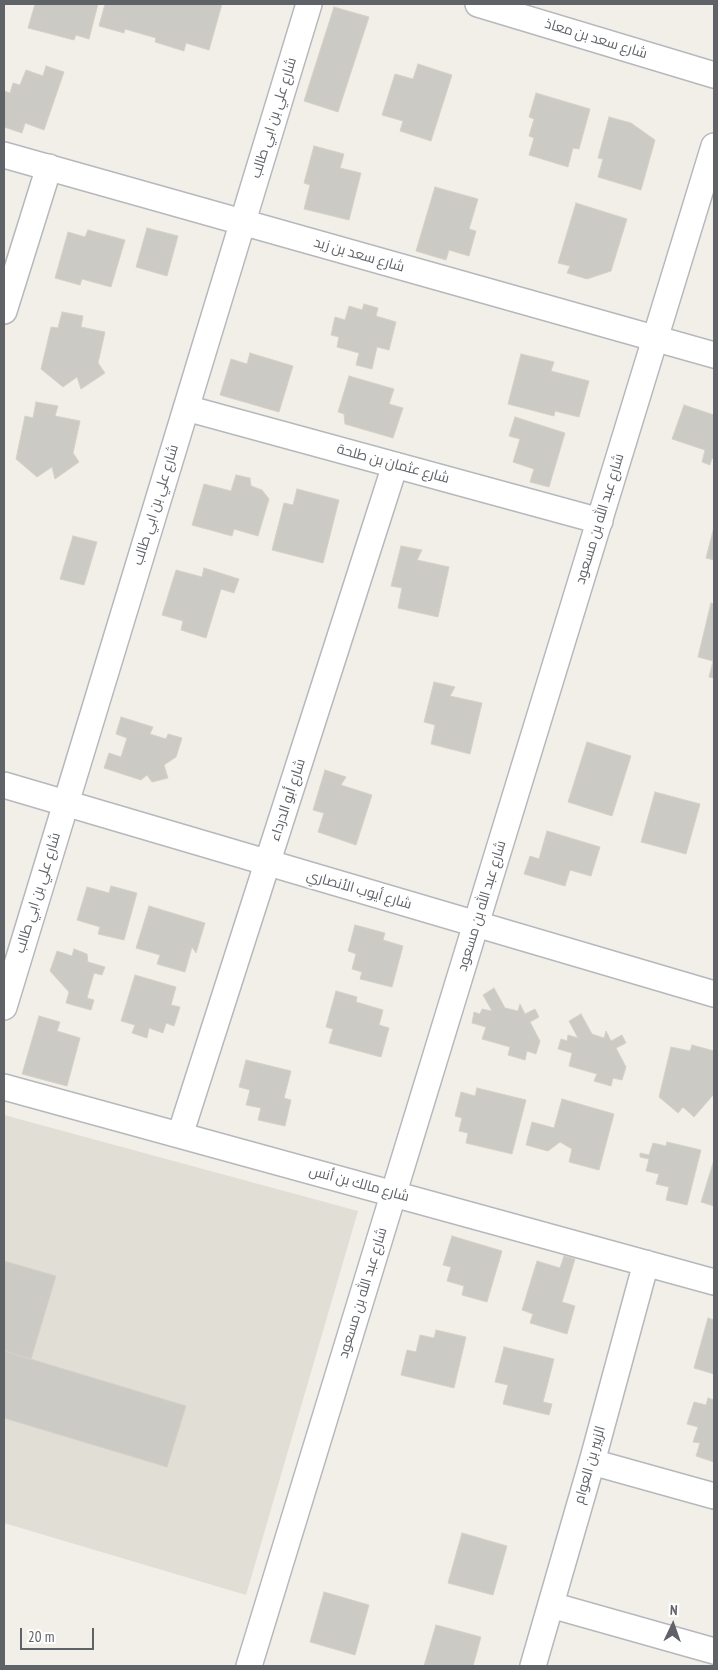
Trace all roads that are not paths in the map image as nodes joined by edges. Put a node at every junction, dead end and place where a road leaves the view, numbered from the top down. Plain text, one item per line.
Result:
1 (309, 4) edge
2 (478, 4) edge
3 (714, 75) edge
4 (714, 146) edge
5 (4, 155) edge
6 (49, 167) junction
7 (242, 222) junction
8 (4, 311) edge
9 (655, 338) junction
10 (714, 355) edge
11 (186, 408) junction
12 (395, 464) junction
13 (600, 521) junction
14 (4, 786) edge
15 (66, 804) junction
16 (267, 863) junction
17 (476, 924) junction
18 (714, 994) edge
19 (4, 1007) edge
20 (4, 1087) edge
21 (180, 1135) junction
22 (394, 1194) junction
23 (646, 1263) junction
24 (714, 1282) edge
25 (592, 1462) junction
26 (714, 1496) edge
27 (551, 1605) junction
28 (714, 1651) edge
29 (249, 1666) edge
30 (533, 1666) edge

1 - 7 street, شارع علي بن ابي طالب
2 - 3 street, شارع سعد بن معاذ
4 - 9 street, شارع عبد الله بن مسعود
5 - 6 street, شارع سعد بن زيد
6 - 7 street, شارع سعد بن زيد
6 - 8 street
7 - 9 street, شارع سعد بن زيد
7 - 11 street, شارع علي بن ابي طالب
9 - 10 street, شارع سعد بن زيد
9 - 13 street, شارع عبد الله بن مسعود
11 - 12 street, شارع عثمان بن طلحة
11 - 15 street, شارع علي بن ابي طالب
12 - 13 street, شارع عثمان بن طلحة
12 - 16 street, شارع أبو الدرداء
13 - 17 street, شارع عبد الله بن مسعود
14 - 15 street, شارع أيوب الأنصاري
15 - 16 street, شارع أيوب الأنصاري
15 - 19 street, شارع علي بن ابي طالب
16 - 17 street, شارع أيوب الأنصاري
16 - 21 street, شارع أبو الدرداء
17 - 18 street, شارع أيوب الأنصاري
17 - 22 street, شارع عبد الله بن مسعود
20 - 21 street, شارع مالك بن أنس
21 - 22 street, شارع مالك بن أنس
22 - 23 street, شارع مالك بن أنس
22 - 29 street, شارع عبد الله بن مسعود
23 - 24 street, شارع مالك بن أنس
23 - 25 street, الزبير بن العوام
25 - 26 street
25 - 27 street, الزبير بن العوام
27 - 28 street
27 - 30 street, الزبير بن العوام

